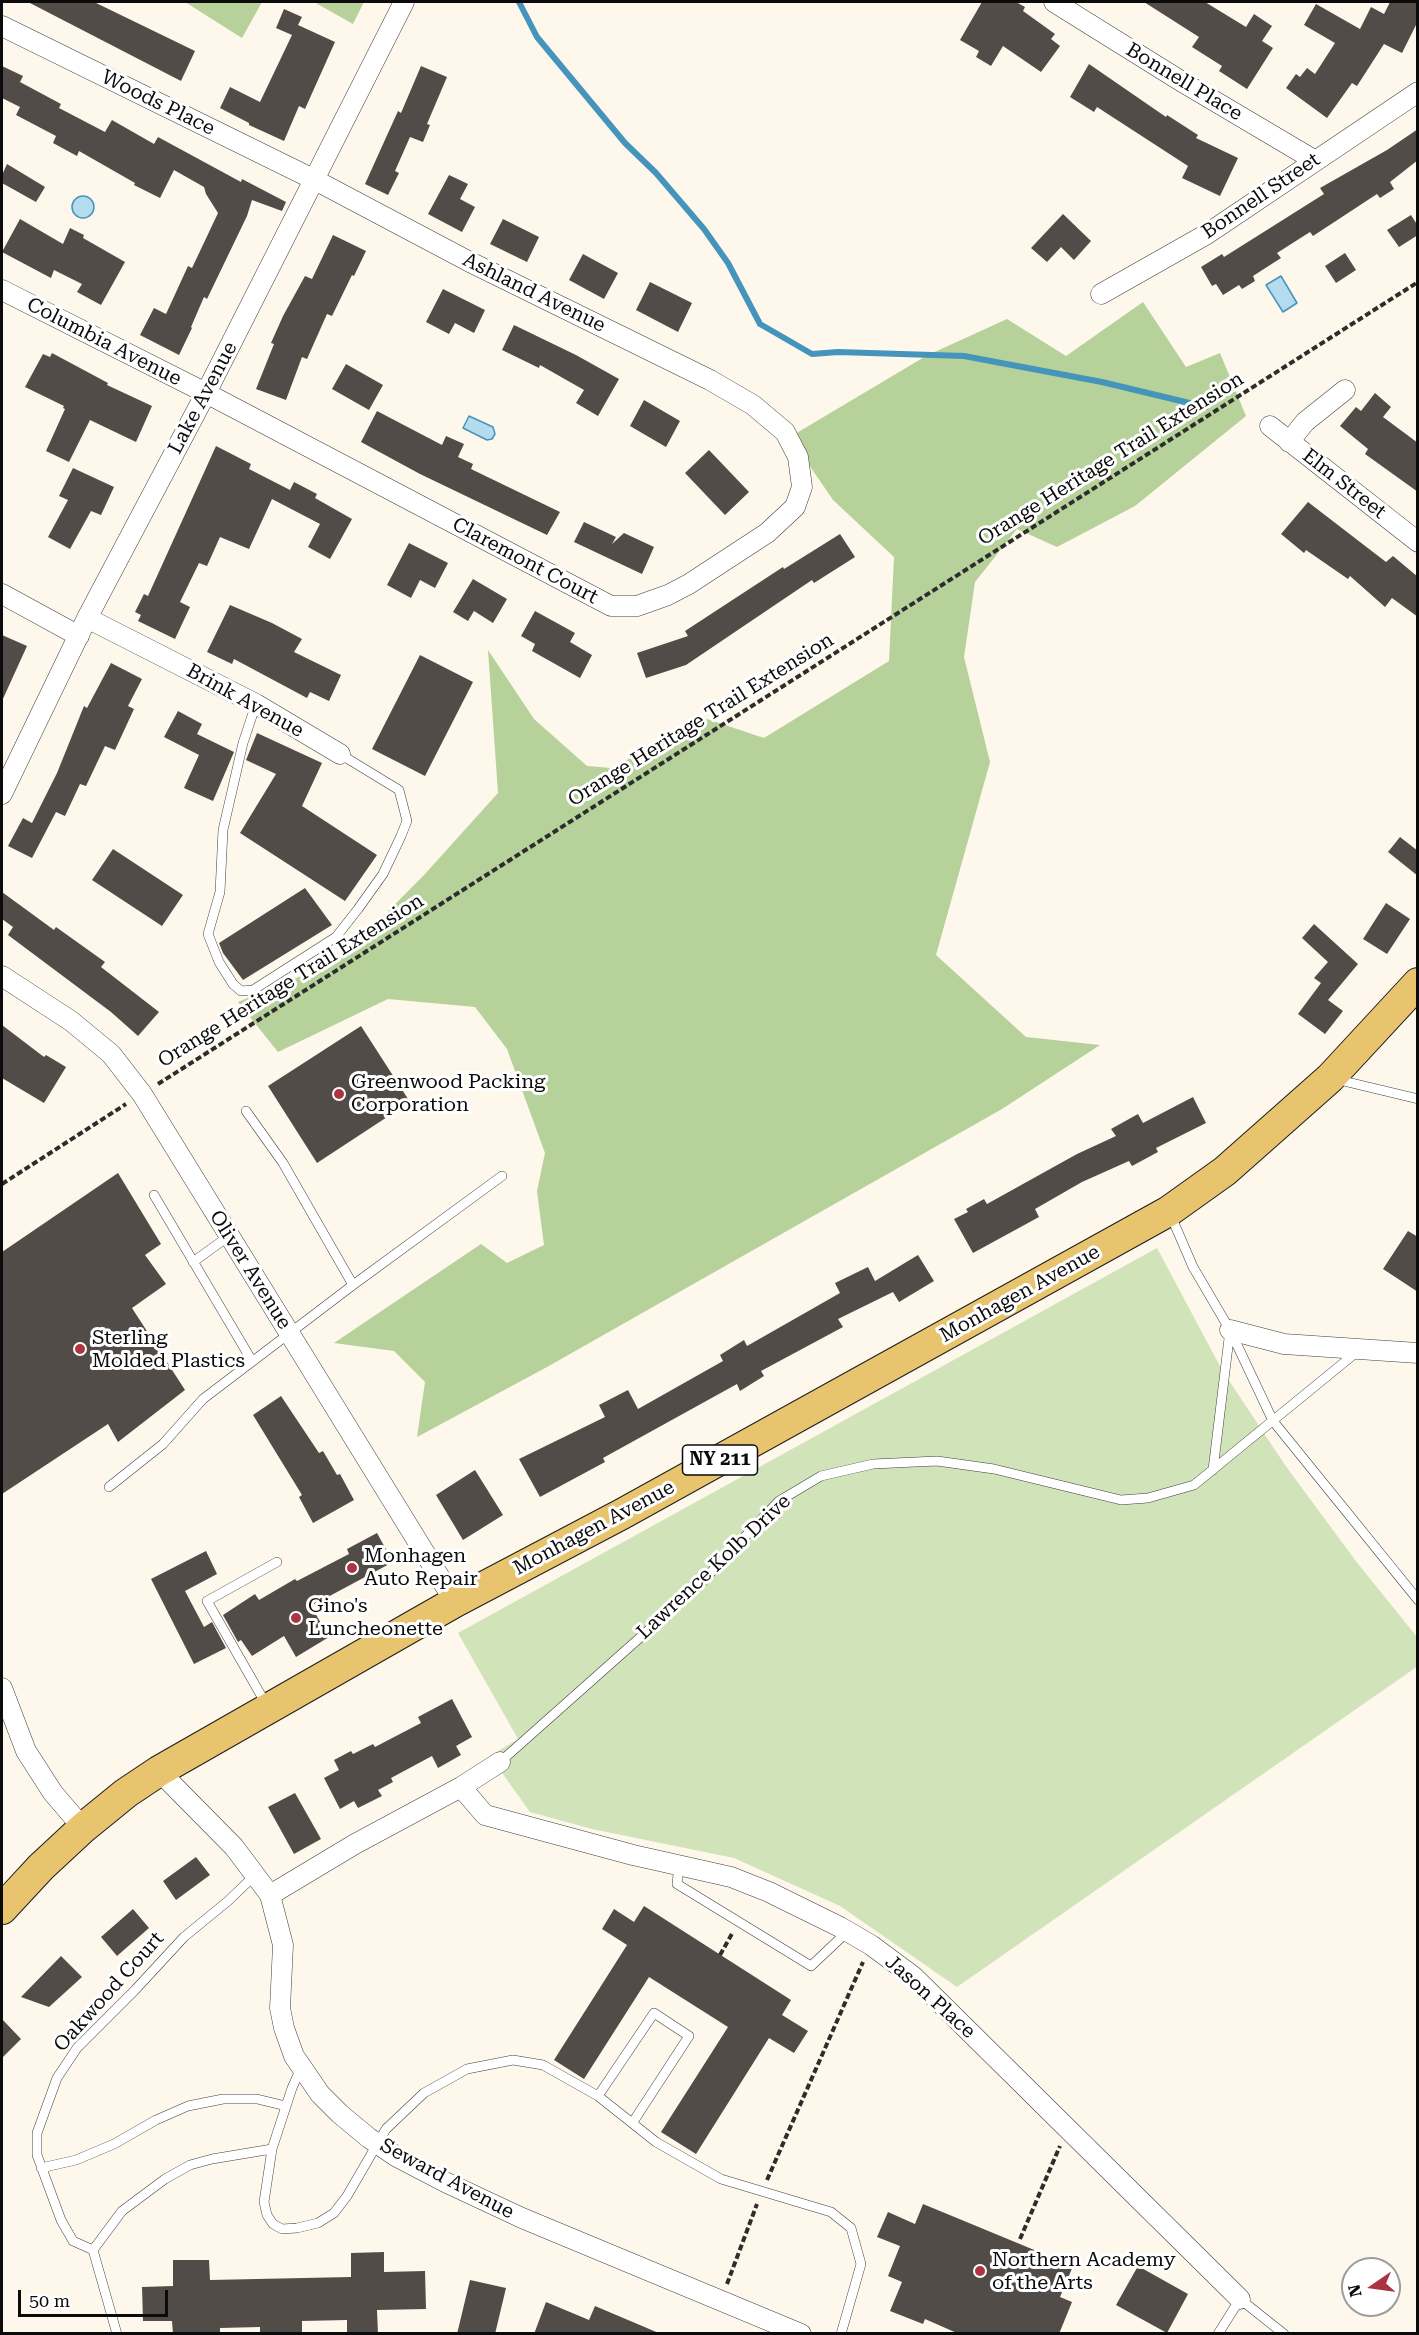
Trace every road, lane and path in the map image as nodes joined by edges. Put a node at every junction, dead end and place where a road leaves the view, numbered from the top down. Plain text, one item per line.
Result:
1 (404, 2) edge
2 (1054, 2) edge
3 (2, 26) edge
4 (1418, 92) edge
5 (1314, 160) junction
6 (315, 180) junction
7 (1418, 282) edge
8 (2, 290) edge
9 (1101, 294) dead end
10 (1345, 390) dead end
11 (206, 393) junction
12 (753, 405) joint
13 (1270, 426) dead end
14 (1289, 442) junction
15 (1418, 542) edge
16 (2, 594) edge
17 (83, 627) junction
18 (256, 704) junction
19 (339, 754) joint
20 (2, 794) edge
21 (2, 976) edge
22 (1418, 982) edge
23 (1330, 1078) junction
24 (142, 1094) junction
25 (1418, 1099) edge
26 (246, 1111) dead end
27 (502, 1176) dead end
28 (2, 1184) edge
29 (154, 1195) dead end
30 (1169, 1211) junction
31 (229, 1236) junction
32 (193, 1262) junction
33 (353, 1285) junction
34 (1230, 1330) junction
35 (288, 1333) junction
36 (1360, 1349) junction
37 (1418, 1353) edge
38 (252, 1361) junction
39 (1273, 1421) junction
40 (1213, 1470) junction
41 (109, 1487) dead end
42 (277, 1562) dead end
43 (1418, 1600) edge
44 (455, 1602) junction
45 (2, 1688) edge
46 (269, 1709) junction
47 (500, 1762) joint
48 (159, 1771) junction
49 (461, 1787) junction
50 (83, 1828) junction
51 (679, 1865) junction
52 (256, 1874) junction
53 (270, 1895) junction
54 (2, 1909) edge
55 (848, 1932) junction
56 (871, 1946) junction
57 (302, 2067) junction
58 (598, 2096) junction
59 (286, 2106) junction
60 (633, 2122) junction
61 (1063, 2140) dead end
62 (376, 2143) junction
63 (272, 2149) junction
64 (41, 2168) junction
65 (762, 2191) junction
66 (1020, 2239) dead end
67 (93, 2250) junction
68 (724, 2290) dead end
69 (1240, 2299) junction
70 (117, 2334) edge
71 (801, 2334) edge
72 (841, 2334) edge
73 (1218, 2334) edge
74 (1284, 2334) edge

1 - 6 street, Lake Avenue
2 - 5 street, Bonnell Place
3 - 6 street, Woods Place
4 - 5 street, Bonnell Street
5 - 9 street, Bonnell Street
6 - 11 street, Lake Avenue
6 - 12 street, Ashland Avenue
7 - 24 path, Orange Heritage Trail Extension
8 - 11 street, Columbia Avenue
10 - 14 street
11 - 12 street, Claremont Court
11 - 17 street, Lake Avenue
13 - 14 street, Elm Street
14 - 15 street, Elm Street
16 - 17 street, Brink Avenue
17 - 18 street, Brink Avenue
17 - 20 street, Lake Avenue
18 - 19 street, Brink Avenue
18 - 19 lane, Brink Avenue
21 - 24 street, Oliver Avenue
22 - 23 main road, Monhagen Avenue / NY 211
23 - 25 lane
23 - 30 main road, Monhagen Avenue / NY 211
24 - 28 path, Orange Heritage Trail Extension
24 - 31 street, Oliver Avenue
26 - 33 lane
27 - 33 lane
29 - 32 lane
30 - 34 lane
30 - 44 main road, Monhagen Avenue / NY 211
31 - 32 lane
31 - 35 street, Oliver Avenue
32 - 38 lane
33 - 35 lane
34 - 36 street
34 - 39 lane
34 - 40 lane
35 - 38 lane
35 - 44 street, Oliver Avenue
36 - 37 street
36 - 39 lane, Lawrence Kolb Drive
38 - 41 lane
39 - 40 lane, Lawrence Kolb Drive
39 - 43 lane
40 - 47 lane, Lawrence Kolb Drive
42 - 46 lane
44 - 46 main road, Monhagen Avenue / NY 211
45 - 50 street
46 - 48 main road, Monhagen Avenue / NY 211
47 - 49 street, Lawrence Kolb Drive
48 - 50 main road, Monhagen Avenue / NY 211
48 - 52 street, Seward Avenue
49 - 51 street, Jason Place
49 - 53 street, Lawrence Kolb Drive
50 - 54 main road, Monhagen Avenue / NY 211
51 - 55 street, Jason Place
51 - 55 lane
52 - 53 street, Seward Avenue
52 - 64 lane, Oakwood Court
53 - 57 street, Seward Avenue
55 - 56 street, Jason Place
56 - 65 path
56 - 69 street, Jason Place
57 - 59 lane
57 - 62 street, Seward Avenue
58 - 60 lane
58 - 60 lane
58 - 62 lane
59 - 63 lane
59 - 64 lane
60 - 65 lane
61 - 66 path
62 - 63 lane
62 - 71 street, Seward Avenue
63 - 67 lane
64 - 67 lane, Oakwood Court
65 - 68 path
65 - 72 lane
67 - 70 lane
69 - 73 lane
69 - 74 lane, Jason Place

